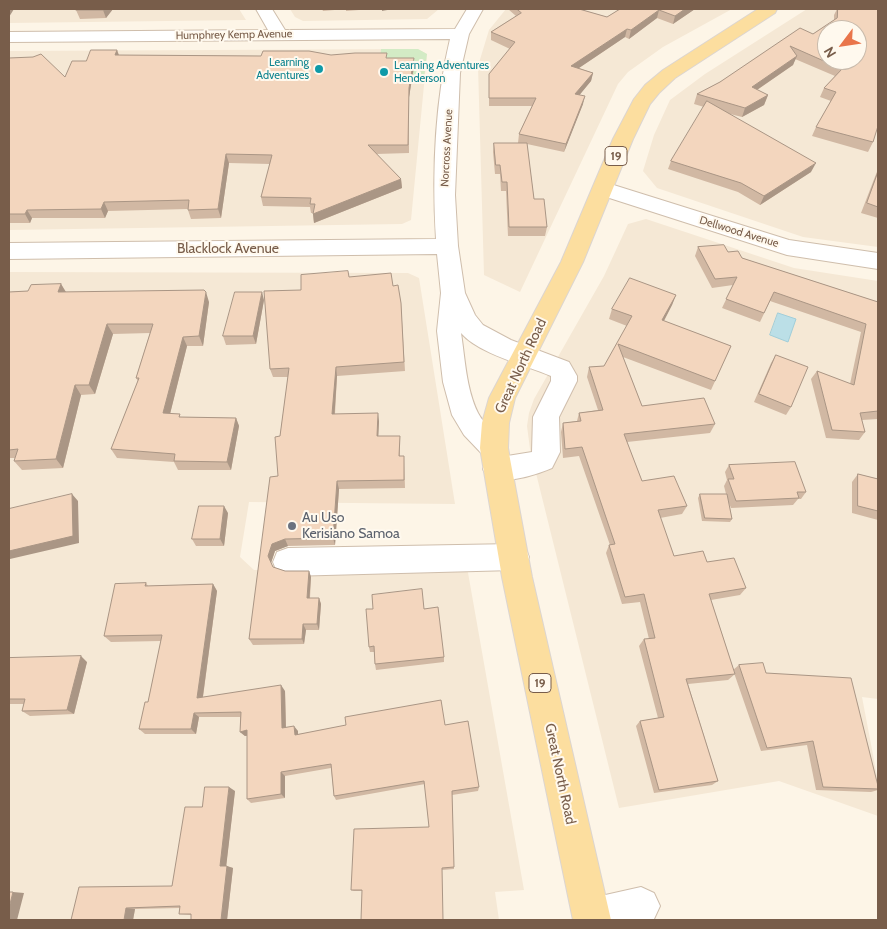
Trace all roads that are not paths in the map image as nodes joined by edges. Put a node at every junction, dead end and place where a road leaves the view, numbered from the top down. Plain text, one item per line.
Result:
1 (264, 9) edge
2 (475, 9) edge
3 (769, 9) edge
4 (279, 34) junction
5 (316, 34) junction
6 (460, 34) junction
7 (9, 37) edge
8 (317, 53) edge
9 (604, 189) junction
10 (447, 246) junction
11 (9, 250) edge
12 (878, 261) edge
13 (453, 293) junction
14 (525, 354) junction
15 (496, 458) junction
16 (514, 557) junction
17 (288, 562) dead end
18 (641, 906) dead end
19 (592, 919) edge

1 - 4 street
2 - 6 street, Norcross Avenue
3 - 9 main road, Great North Road / 19
4 - 5 street, Humphrey Kemp Avenue
4 - 7 street, Humphrey Kemp Avenue
5 - 6 street, Humphrey Kemp Avenue
5 - 8 street
6 - 10 street, Norcross Avenue
9 - 12 street, Dellwood Avenue
9 - 14 main road, Great North Road / 19
10 - 11 street, Blacklock Avenue
10 - 13 street, Norcross Avenue
13 - 14 street, Norcross Avenue
13 - 15 street, Norcross Avenue
14 - 15 main road, Great North Road / 19
14 - 15 street, Norcross Avenue
15 - 16 main road, Great North Road / 19
16 - 17 street
16 - 19 main road, Great North Road / 19
18 - 19 street

